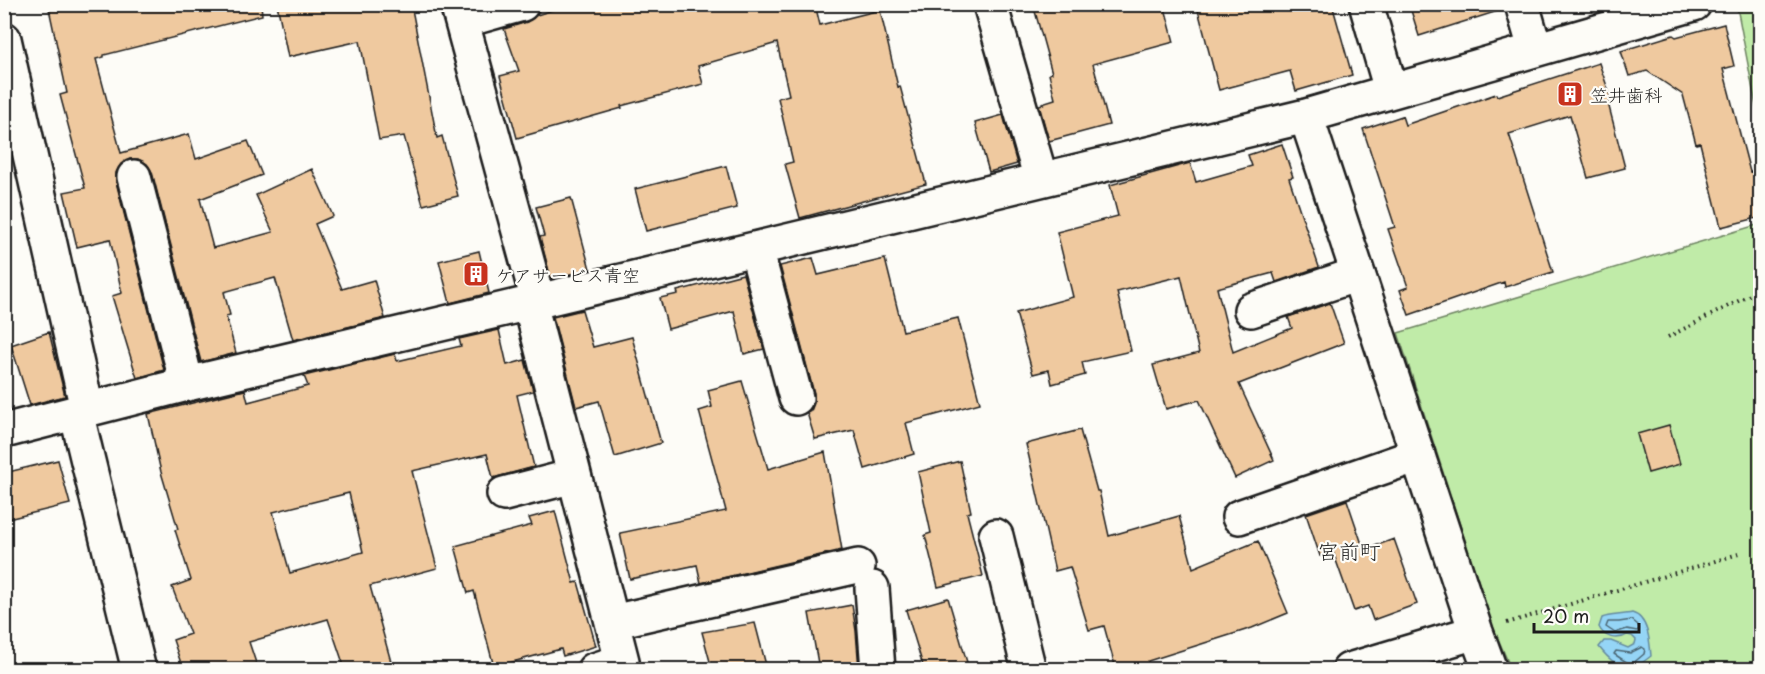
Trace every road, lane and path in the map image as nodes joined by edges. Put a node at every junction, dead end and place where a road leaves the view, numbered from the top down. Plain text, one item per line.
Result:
1 (522, 4) edge
2 (990, 4) edge
3 (1366, 4) edge
4 (1522, 4) edge
5 (1694, 4) edge
6 (460, 13) edge
7 (4, 39) edge
8 (1535, 49) junction
9 (1391, 90) junction
10 (1306, 116) junction
11 (135, 177) dead end
12 (1041, 179) junction
13 (756, 249) junction
14 (1358, 274) junction
15 (1761, 290) edge
16 (534, 302) junction
17 (1251, 310) dead end
18 (1668, 337) dead end
19 (187, 384) junction
20 (796, 398) dead end
21 (82, 410) junction
22 (4, 431) edge
23 (1418, 455) junction
24 (574, 476) junction
25 (504, 494) dead end
26 (1239, 517) dead end
27 (996, 536) dead end
28 (1743, 553) dead end
29 (612, 622) junction
30 (1476, 632) junction
31 (613, 667) edge
32 (139, 669) edge
33 (878, 669) edge
34 (1029, 669) edge
35 (1349, 669) edge
36 (1490, 669) edge

1 - 6 street
2 - 12 street
3 - 9 street
4 - 8 street
5 - 8 street
6 - 16 street
7 - 21 street
8 - 9 street
9 - 10 street
10 - 12 street
10 - 14 street
11 - 19 street
12 - 13 street
13 - 16 street
13 - 20 street
14 - 17 street
14 - 23 street
15 - 18 path
16 - 19 street
16 - 24 street
19 - 21 street
21 - 22 street
21 - 32 street
23 - 26 street
23 - 30 street
24 - 25 street
24 - 29 street
27 - 34 street
28 - 30 path
29 - 31 street
29 - 33 street
30 - 35 street
30 - 36 street

